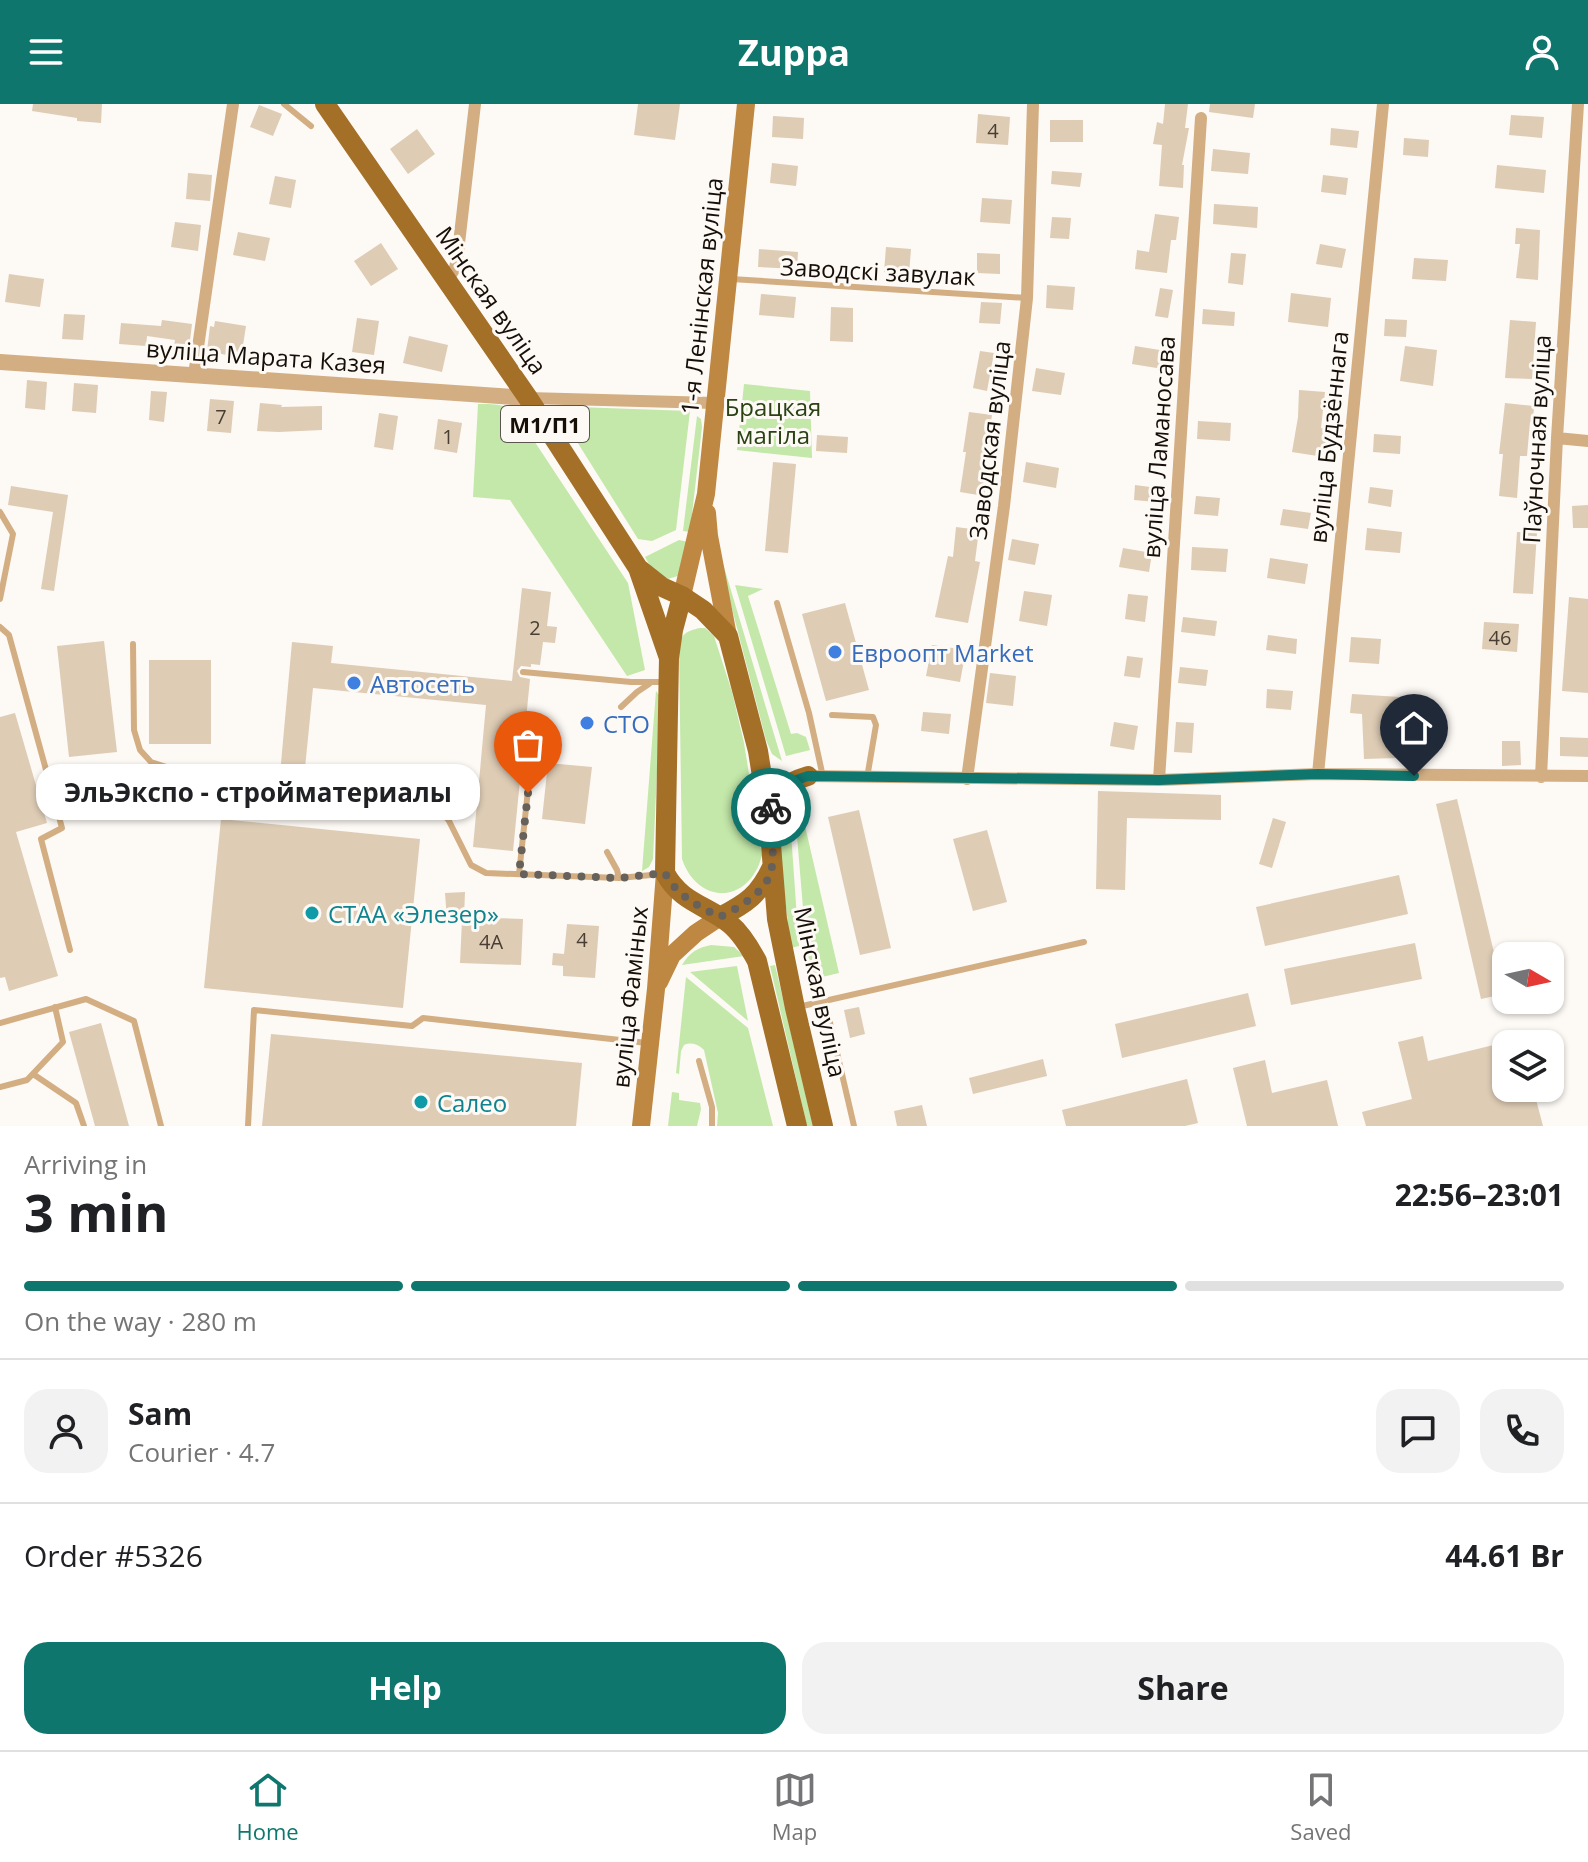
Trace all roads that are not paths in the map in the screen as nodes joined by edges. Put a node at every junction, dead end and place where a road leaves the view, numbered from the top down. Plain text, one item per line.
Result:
1 (233, 104) edge
2 (284, 104) edge
3 (325, 104) edge
4 (475, 104) edge
5 (746, 104) edge
6 (1033, 104) edge
7 (1383, 104) edge
8 (1578, 104) edge
9 (1201, 118) dead end
10 (311, 126) dead end
11 (727, 279) junction
12 (447, 281) junction
13 (1027, 298) junction
14 (0, 362) edge
15 (194, 375) junction
16 (528, 398) junction
17 (714, 403) junction
18 (1557, 438) junction
19 (1588, 441) edge
20 (706, 494) junction
21 (0, 512) edge
22 (638, 568) junction
23 (682, 596) junction
24 (0, 599) edge
25 (777, 603) dead end
26 (0, 627) edge
27 (722, 629) junction
28 (672, 636) junction
29 (133, 644) dead end
30 (669, 658) junction
31 (523, 672) dead end
32 (660, 682) junction
33 (621, 707) dead end
34 (832, 715) dead end
35 (534, 734) dead end
36 (758, 751) junction
37 (1318, 774) junction
38 (1588, 776) edge
39 (815, 777) junction
40 (1541, 777) junction
41 (867, 778) junction
42 (967, 779) junction
43 (1159, 780) junction
44 (769, 820) junction
45 (607, 852) dead end
46 (772, 867) junction
47 (665, 873) junction
48 (519, 874) junction
49 (619, 878) junction
50 (720, 917) junction
51 (1084, 942) dead end
52 (70, 950) dead end
53 (656, 989) junction
54 (825, 1001) junction
55 (55, 1007) junction
56 (795, 1008) junction
57 (0, 1023) edge
58 (650, 1043) junction
59 (699, 1061) dead end
60 (33, 1074) junction
61 (0, 1087) edge
62 (84, 1126) edge
63 (161, 1126) edge
64 (248, 1126) edge
65 (641, 1126) edge
66 (712, 1126) edge
67 (797, 1126) edge
68 (823, 1126) edge
69 (854, 1126) edge

1 - 15 street
2 - 10 lane
3 - 12 main road, Мінская вуліца / М1/П1
4 - 12 street
5 - 11 main road, 1-я Ленінская вуліца
6 - 13 street, Заводская вуліца
7 - 37 street, вуліца Будзённага
8 - 18 street, Паўночная вуліца
9 - 43 street, вуліца Ламаносава
11 - 13 lane, Заводскі завулак
11 - 17 main road, 1-я Ленінская вуліца
12 - 16 main road, Мінская вуліца / М1/П1
13 - 42 street, Заводская вуліца
14 - 15 street, вуліца Марата Казея
15 - 16 street, вуліца Марата Казея
16 - 17 street
16 - 22 main road, Мінская вуліца / М1/П1
17 - 20 main road, 1-я Ленінская вуліца
18 - 19 street
18 - 40 street, Паўночная вуліца
20 - 23 main road
20 - 27 main road
21 - 24 lane
22 - 23 main road, М1/П1
22 - 30 main road, М1/П1
23 - 27 main road, М1/П1
23 - 28 main road
25 - 39 lane
26 - 52 lane
27 - 28 main road
27 - 36 main road, Мінская вуліца
28 - 30 main road
29 - 48 lane
30 - 32 main road, М1/П1
31 - 32 lane
32 - 33 lane
32 - 47 main road, М1/П1
34 - 41 lane
35 - 48 lane
36 - 39 main road
36 - 44 main road, Мінская вуліца
37 - 40 street
37 - 43 street
38 - 40 street
39 - 41 street
39 - 44 main road
41 - 42 street
42 - 43 street
44 - 46 main road, Мінская вуліца
45 - 49 lane
46 - 50 main road
46 - 56 main road, Мінская вуліца
47 - 49 lane
47 - 50 main road
47 - 53 main road, вуліца Фаміных
48 - 49 lane
50 - 53 main road
50 - 67 main road
51 - 54 lane
53 - 58 main road, вуліца Фаміных
54 - 56 lane
54 - 69 lane
55 - 57 lane
55 - 60 lane
55 - 63 lane
56 - 68 main road, Мінская вуліца
58 - 64 lane
58 - 65 main road, вуліца Фаміных
59 - 66 lane
60 - 61 lane
60 - 62 lane

